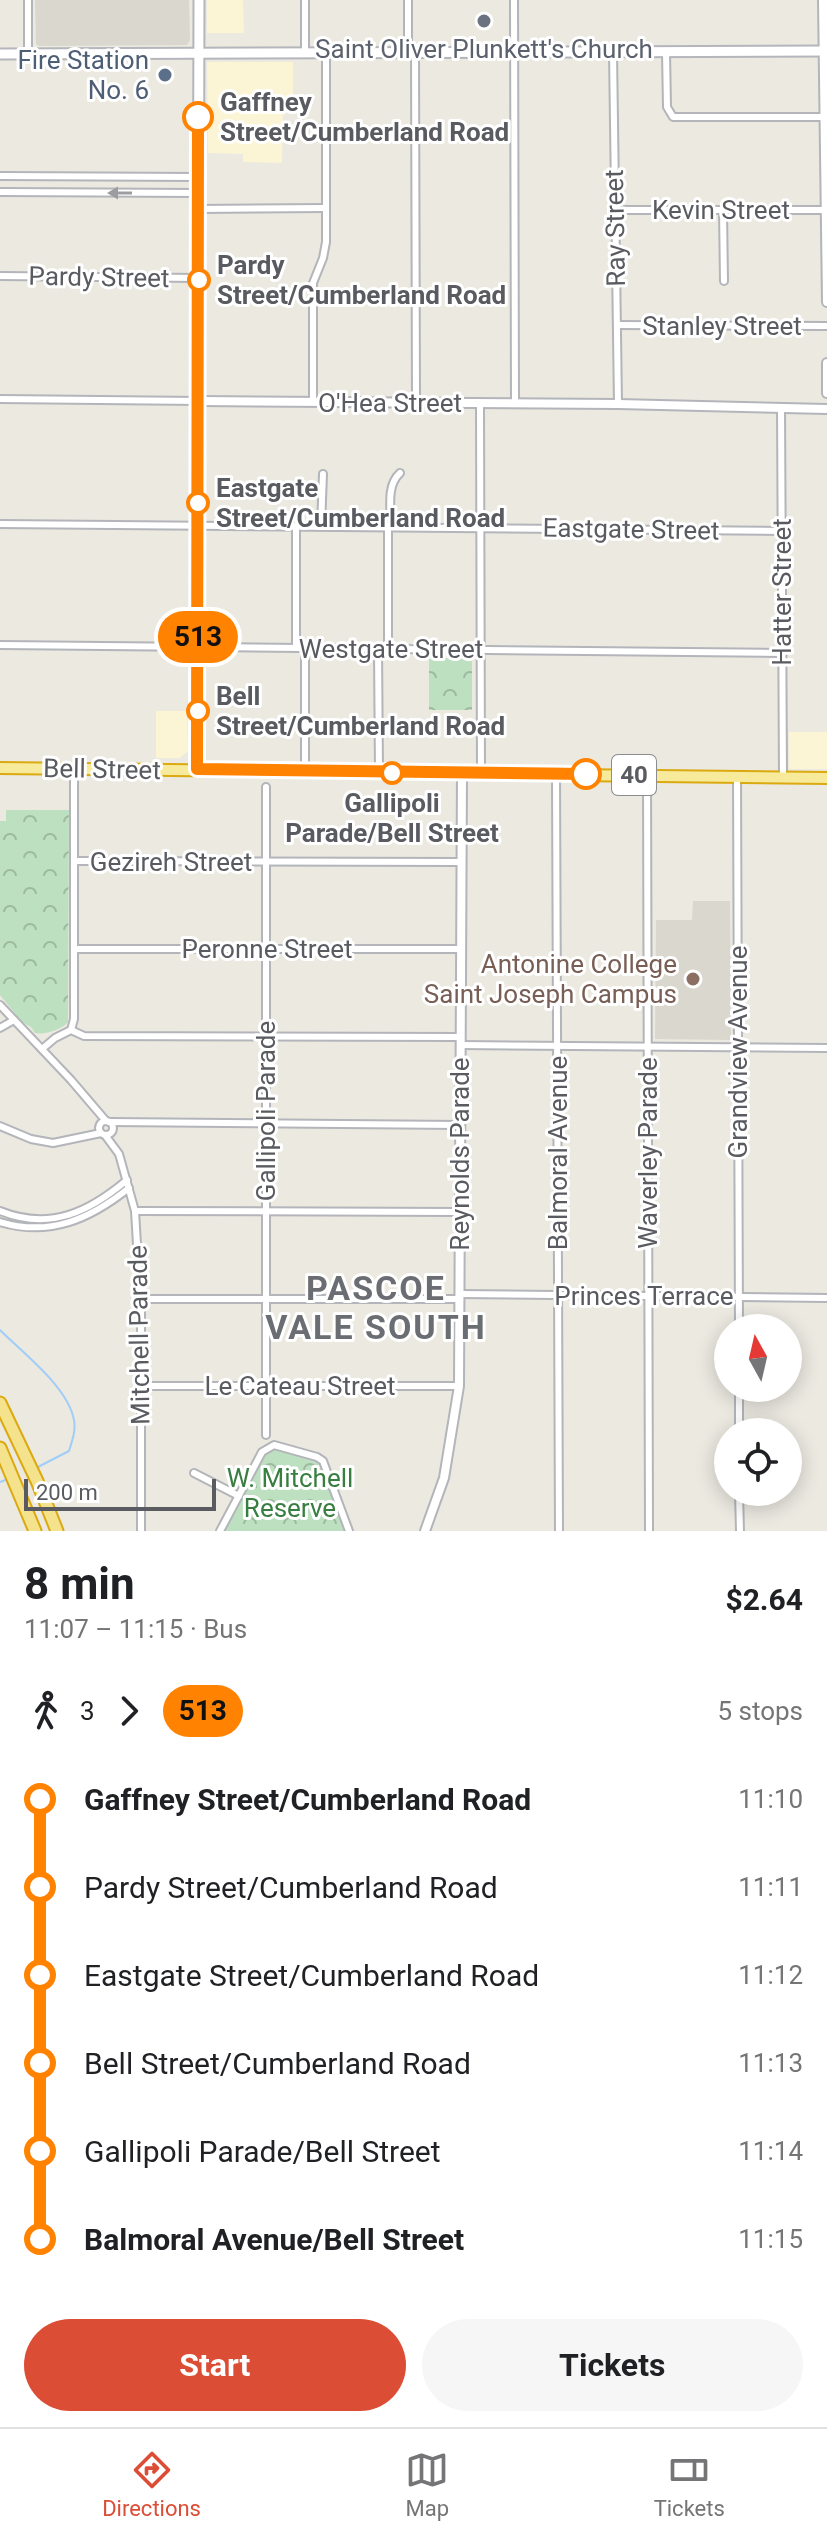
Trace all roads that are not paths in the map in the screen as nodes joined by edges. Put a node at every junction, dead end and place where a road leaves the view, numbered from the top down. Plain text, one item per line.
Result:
1 (28, 0) edge
2 (199, 0) edge
3 (305, 0) edge
4 (408, 0) edge
5 (514, 0) edge
6 (823, 0) edge
7 (825, 51) edge
8 (514, 52) junction
9 (613, 52) junction
10 (666, 52) junction
11 (305, 53) junction
12 (326, 53) junction
13 (411, 53) junction
14 (0, 54) edge
15 (28, 54) junction
16 (199, 54) junction
17 (825, 117) junction
18 (826, 133) edge
19 (0, 176) edge
20 (198, 177) junction
21 (0, 192) edge
22 (198, 193) junction
23 (326, 208) junction
24 (198, 209) junction
25 (615, 210) junction
26 (723, 210) junction
27 (826, 210) edge
28 (827, 217) edge
29 (0, 276) edge
30 (199, 278) junction
31 (724, 281) dead end
32 (827, 302) edge
33 (617, 325) junction
34 (827, 326) edge
35 (827, 363) edge
36 (827, 393) edge
37 (0, 399) edge
38 (199, 401) junction
39 (827, 401) edge
40 (313, 402) junction
41 (416, 403) junction
42 (480, 403) junction
43 (515, 404) junction
44 (618, 404) junction
45 (781, 407) junction
46 (827, 409) edge
47 (400, 473) dead end
48 (323, 474) dead end
49 (0, 524) edge
50 (198, 526) junction
51 (296, 526) junction
52 (321, 526) junction
53 (389, 526) junction
54 (480, 527) junction
55 (782, 531) junction
56 (0, 645) edge
57 (198, 647) junction
58 (296, 648) junction
59 (305, 648) junction
60 (378, 649) junction
61 (388, 649) junction
62 (480, 650) junction
63 (783, 653) junction
64 (0, 768) edge
65 (74, 769) junction
66 (197, 769) junction
67 (305, 771) junction
68 (379, 772) junction
69 (462, 773) junction
70 (481, 773) junction
71 (556, 774) junction
72 (647, 775) junction
73 (737, 776) junction
74 (783, 777) junction
75 (827, 778) edge
76 (266, 787) dead end
77 (74, 861) junction
78 (266, 862) junction
79 (461, 862) junction
80 (74, 949) junction
81 (266, 949) junction
82 (461, 949) junction
83 (0, 1005) edge
84 (14, 1020) junction
85 (0, 1028) edge
86 (71, 1030) junction
87 (266, 1037) junction
88 (461, 1041) junction
89 (557, 1046) junction
90 (648, 1047) junction
91 (738, 1047) junction
92 (827, 1048) edge
93 (42, 1049) junction
94 (266, 1124) junction
95 (460, 1125) junction
96 (0, 1126) edge
97 (106, 1128) junction
98 (128, 1184) junction
99 (0, 1211) edge
100 (135, 1211) junction
101 (266, 1212) junction
102 (460, 1212) junction
103 (0, 1222) edge
104 (558, 1295) junction
105 (649, 1296) junction
106 (460, 1297) junction
107 (739, 1297) junction
108 (827, 1298) edge
109 (141, 1299) junction
110 (266, 1299) junction
111 (739, 1314) edge
112 (141, 1386) junction
113 (459, 1386) junction
114 (266, 1387) junction
115 (0, 1403) edge
116 (266, 1435) dead end
117 (0, 1448) edge
118 (194, 1473) dead end
119 (239, 1496) junction
120 (739, 1506) edge
121 (35, 1531) edge
122 (57, 1531) edge
123 (141, 1531) edge
124 (220, 1531) edge
125 (349, 1531) edge
126 (425, 1531) edge
127 (559, 1531) edge
128 (649, 1531) edge
129 (740, 1531) edge

1 - 15 street
2 - 16 main road
3 - 11 street
4 - 13 street
5 - 8 street
6 - 7 street
7 - 10 main road
7 - 17 street
8 - 9 main road
8 - 13 main road
8 - 43 street
9 - 10 main road
9 - 25 street, Ray Street
10 - 17 street
11 - 12 main road
11 - 16 main road
12 - 13 main road
12 - 23 street
13 - 41 street
14 - 15 main road
15 - 16 main road
16 - 20 main road
17 - 18 street
18 - 27 street
19 - 20 street
20 - 22 main road
22 -> 21 street
22 - 24 main road
23 - 24 street
23 - 40 street
24 - 30 main road
25 - 26 street, Kevin Street
25 - 33 street, Ray Street
26 - 27 street, Kevin Street
26 - 31 street
27 - 28 street
28 - 32 street
29 - 30 street, Pardy Street
30 - 38 main road
33 - 34 street, Stanley Street
33 - 44 street, Ray Street
35 - 36 street
37 - 38 street, O'Hea Street
38 - 40 street, O'Hea Street
38 - 50 main road
39 - 45 street, O'Hea Street
40 - 41 street, O'Hea Street
41 - 42 street, O'Hea Street
42 - 43 street, O'Hea Street
42 - 54 street
43 - 44 street, O'Hea Street
44 - 45 street, O'Hea Street
45 - 46 street, O'Hea Street
45 - 55 street, Hatter Street
47 - 53 street
48 - 52 street
49 - 50 street, Eastgate Street
50 - 51 street, Eastgate Street
50 - 57 main road
51 - 52 street, Eastgate Street
51 - 58 street
52 - 53 street, Eastgate Street
53 - 54 street, Eastgate Street
53 - 61 street
54 - 55 street, Eastgate Street
54 - 62 street
55 - 63 street, Hatter Street
56 - 57 street, Westgate Street
57 - 58 street, Westgate Street
57 - 66 main road
58 - 59 street, Westgate Street
59 - 60 street, Westgate Street
59 - 67 street
60 - 61 street, Westgate Street
60 - 68 street
61 - 62 street, Westgate Street
62 - 63 street, Westgate Street
62 - 70 street
63 - 74 street, Hatter Street
64 - 65 highway, Bell Street / 40
65 - 66 highway, Bell Street / 40
65 - 77 street
66 - 67 highway, Bell Street / 40
67 - 68 highway, Bell Street / 40
68 - 69 highway, Bell Street / 40
69 - 70 highway, Bell Street / 40
69 - 79 street, Reynolds Parade
70 - 71 highway, Bell Street / 40
71 - 72 highway, Bell Street / 40
71 - 89 street, Balmoral Avenue
72 - 73 highway, Bell Street / 40
72 - 90 street, Waverley Parade
73 - 74 highway, Bell Street / 40
73 - 91 street, Grandview Avenue
74 - 75 highway, Bell Street / 40
76 - 78 street, Gallipoli Parade
77 - 78 street, Gezireh Street
77 - 80 street
78 - 79 street, Gezireh Street
78 - 81 street, Gallipoli Parade
79 - 82 street, Reynolds Parade
80 - 81 street, Peronne Street
80 - 86 street
81 - 82 street, Peronne Street
81 - 87 street, Gallipoli Parade
82 - 88 street, Reynolds Parade
83 - 84 street, Mitchell Parade
84 - 85 street
84 - 93 street, Mitchell Parade
86 - 87 street
86 - 93 street
87 - 88 street
87 - 94 street, Gallipoli Parade
88 - 89 street
88 - 95 street, Reynolds Parade
89 - 90 street
89 - 104 street, Balmoral Avenue
90 - 91 street
90 - 105 street, Waverley Parade
91 - 92 street
91 - 107 street, Grandview Avenue
93 - 97 street, Mitchell Parade
94 - 95 street
94 - 97 street
94 - 101 street, Gallipoli Parade
95 - 102 street, Reynolds Parade
96 - 97 street
97 - 98 street, Mitchell Parade
98 - 99 street
98 - 100 street, Mitchell Parade
98 - 103 street
100 - 101 street
100 - 109 street, Mitchell Parade
101 - 102 street
101 - 110 street, Gallipoli Parade
102 - 106 street, Reynolds Parade
104 - 105 street, Princes Terrace
104 - 106 street, Princes Terrace
104 - 127 street, Balmoral Avenue
105 - 107 street, Princes Terrace
105 - 128 street, Waverley Parade
106 - 110 street, Princes Terrace
106 - 113 street, Reynolds Parade
107 - 108 street, Princes Terrace
107 - 111 street, Grandview Avenue
109 - 110 street, Princes Terrace
109 - 112 street, Mitchell Parade
110 - 114 street, Gallipoli Parade
112 - 114 street, Le Cateau Street
112 - 123 street, Mitchell Parade
113 - 114 street, Le Cateau Street
113 - 126 street, Reynolds Parade
114 - 116 street, Gallipoli Parade
115 - 122 highway
117 - 121 highway
118 - 119 street
119 - 124 street
119 - 125 street
120 - 129 street

